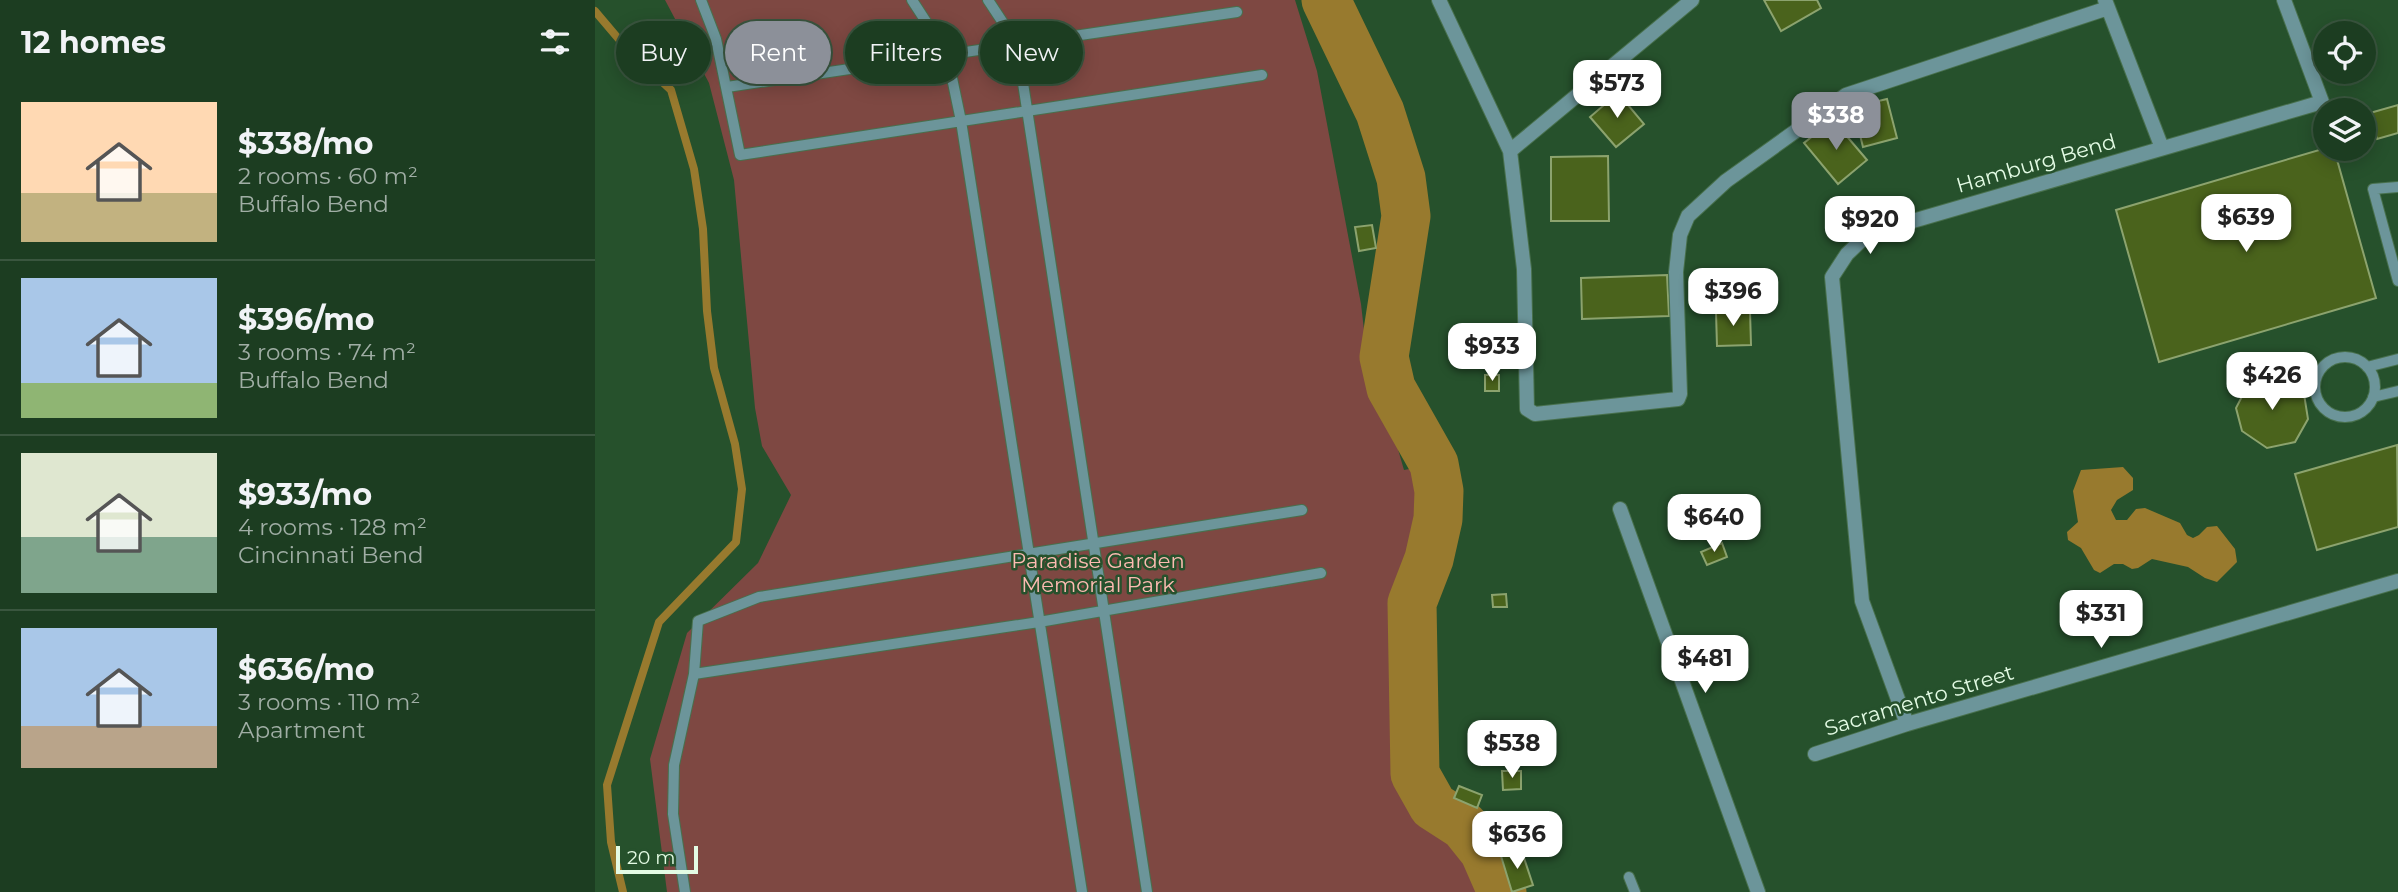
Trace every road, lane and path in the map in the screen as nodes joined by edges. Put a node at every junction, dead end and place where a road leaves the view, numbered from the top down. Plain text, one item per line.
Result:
1 (701, 0) edge
2 (912, 0) edge
3 (988, 0) edge
4 (1692, 0) edge
5 (2284, 0) edge
6 (1447, 3) edge
7 (2106, 4) edge
8 (1237, 12) dead end
9 (926, 21) edge
10 (1002, 21) edge
11 (1083, 34) edge
12 (845, 69) edge
13 (1262, 75) dead end
14 (953, 84) edge
15 (1023, 84) edge
16 (727, 87) junction
17 (1027, 111) junction
18 (961, 121) junction
19 (2162, 148) junction
20 (1510, 150) junction
21 (2398, 187) edge
22 (2398, 281) edge
23 (2398, 359) edge
24 (2367, 367) junction
25 (2398, 391) edge
26 (2373, 397) junction
27 (1620, 509) dead end
28 (1302, 510) dead end
29 (1093, 544) junction
30 (1028, 554) junction
31 (1321, 573) dead end
32 (2398, 582) edge
33 (1104, 611) junction
34 (1039, 622) junction
35 (694, 674) junction
36 (1907, 724) junction
37 (1815, 754) dead end
38 (1629, 877) dead end
39 (685, 892) edge
40 (1082, 892) edge
41 (1147, 892) edge
42 (1635, 892) edge
43 (1758, 892) edge

1 - 16 lane
2 - 9 lane
3 - 10 lane
4 - 20 street
5 - 19 street, Hamburg Bend
6 - 20 street
7 - 19 street
7 - 20 street
8 - 11 lane
12 - 16 lane
13 - 17 lane
14 - 18 lane
15 - 17 lane
16 - 18 lane
17 - 18 lane
17 - 29 lane
18 - 30 lane
19 - 36 street, Hamburg Bend
21 - 22 lane
23 - 24 lane
24 - 26 lane
24 - 26 lane
25 - 26 lane
27 - 43 street
28 - 29 lane
29 - 30 lane
29 - 33 lane
30 - 34 lane
30 - 35 lane
31 - 33 lane
32 - 36 street, Sacramento Street
33 - 34 lane
33 - 41 lane
34 - 35 lane
34 - 40 lane
35 - 39 lane
36 - 37 street, Sacramento Street
38 - 42 lane

